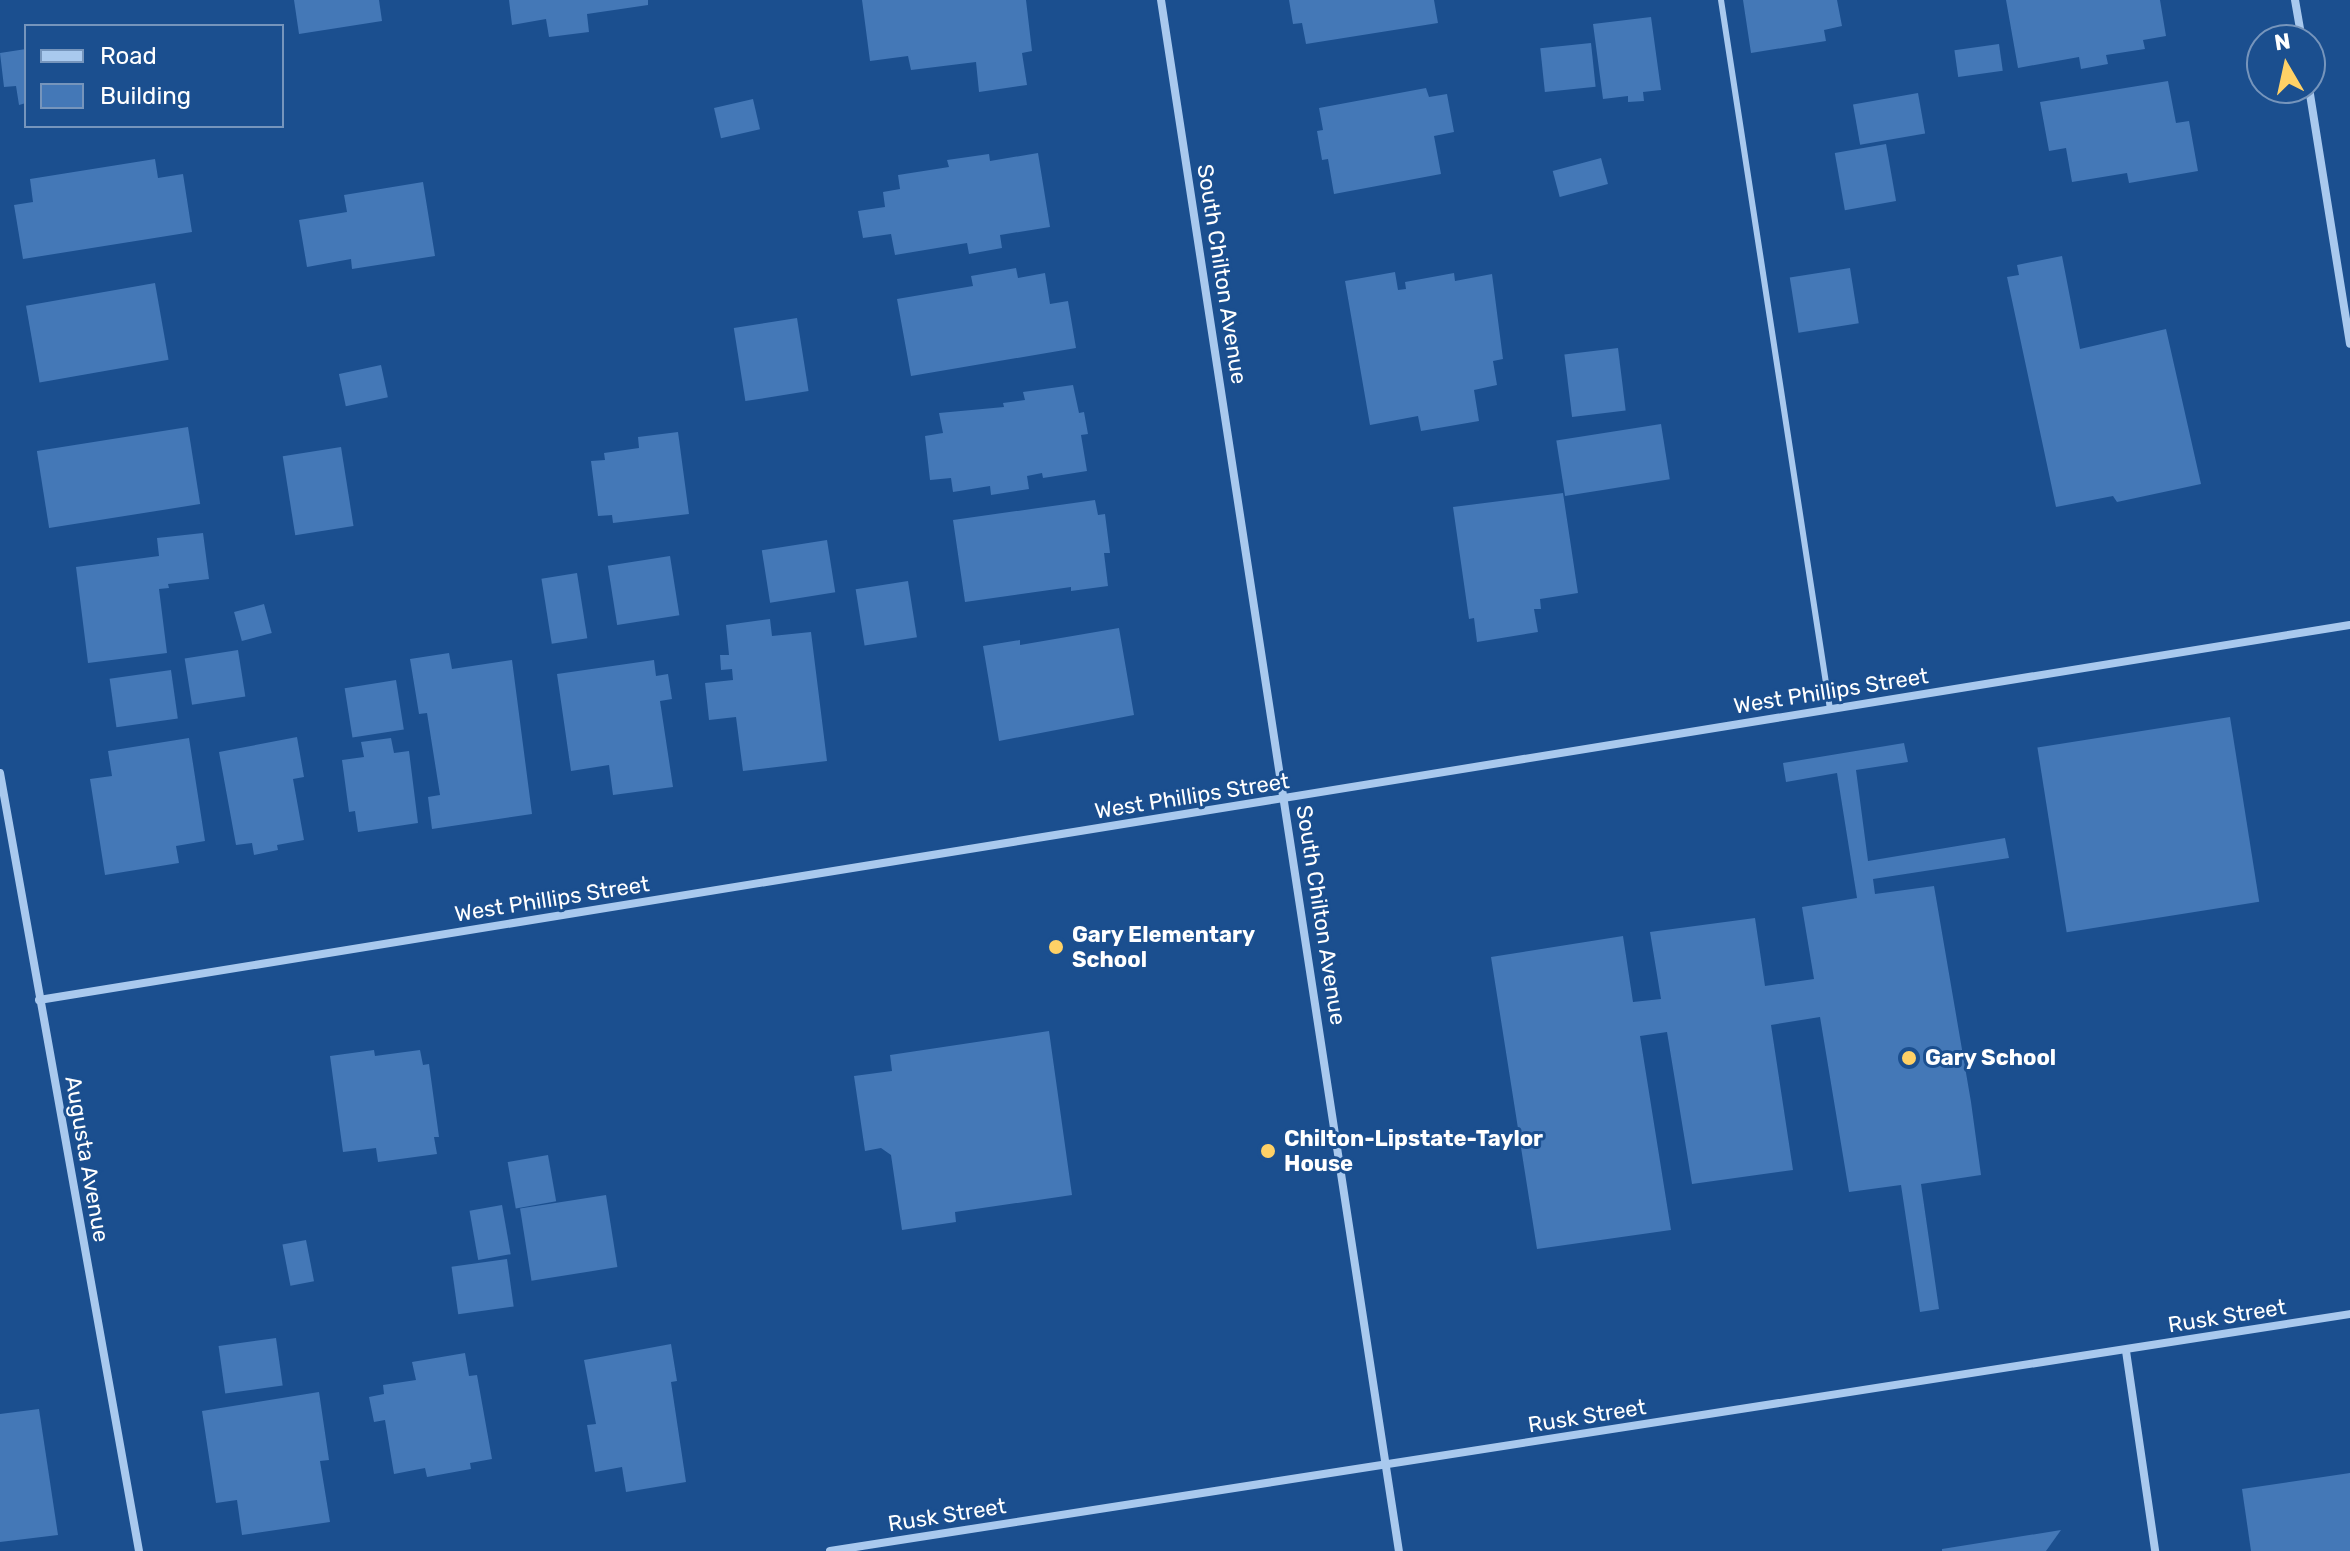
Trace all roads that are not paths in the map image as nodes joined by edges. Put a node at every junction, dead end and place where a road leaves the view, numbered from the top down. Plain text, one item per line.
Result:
1 (1161, 0) edge
2 (1721, 0) edge
3 (2295, 0) edge
4 (2299, 24) edge
5 (2312, 104) edge
6 (2350, 344) edge
7 (2350, 625) edge
8 (1830, 709) junction
9 (0, 773) edge
10 (1286, 800) junction
11 (39, 1000) junction
12 (2350, 1314) edge
13 (2126, 1351) junction
14 (1386, 1465) junction
15 (139, 1551) edge
16 (830, 1551) edge
17 (1399, 1551) edge
18 (2155, 1551) edge

1 - 10 street, South Chilton Avenue
2 - 8 lane
3 - 4 street
5 - 6 street
7 - 8 street, West Phillips Street
8 - 10 street, West Phillips Street
9 - 11 street, Augusta Avenue
10 - 11 street, West Phillips Street
10 - 14 street, South Chilton Avenue
11 - 15 street, Augusta Avenue
12 - 13 street, Rusk Street
13 - 14 street, Rusk Street
13 - 18 street
14 - 16 street, Rusk Street
14 - 17 street, South Chilton Avenue

